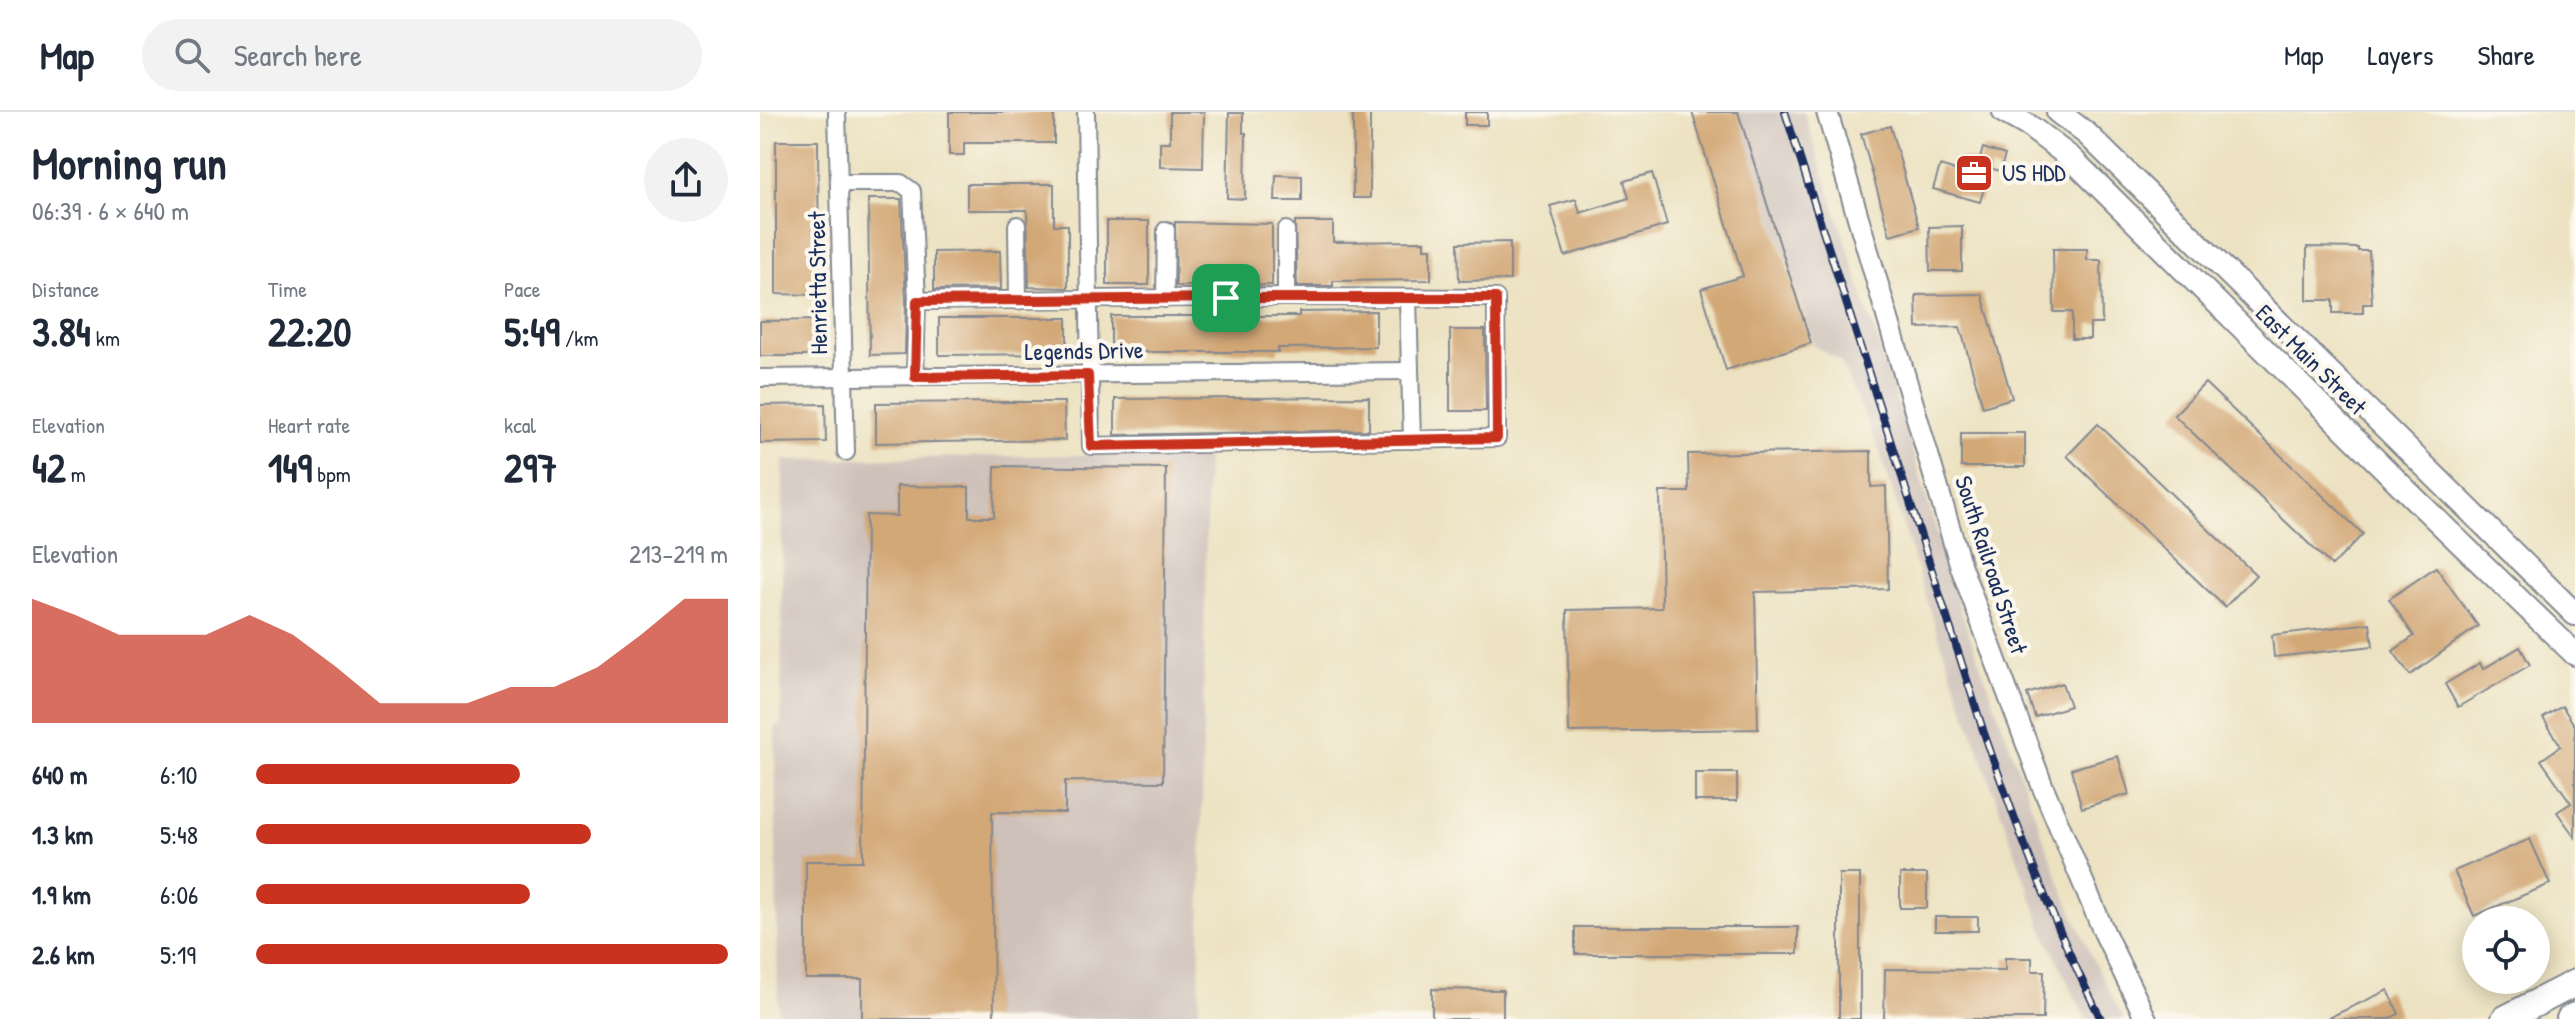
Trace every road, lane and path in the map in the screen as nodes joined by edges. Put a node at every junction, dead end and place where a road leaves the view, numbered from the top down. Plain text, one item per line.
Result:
1 (837, 112) edge
2 (1086, 112) edge
3 (1827, 112) edge
4 (2004, 112) edge
5 (2058, 112) edge
6 (839, 183) junction
7 (1017, 225) dead end
8 (1166, 230) dead end
9 (1286, 230) dead end
10 (2202, 248) junction
11 (2182, 268) junction
12 (1286, 297) junction
13 (1408, 298) junction
14 (1165, 299) junction
15 (1088, 300) junction
16 (917, 301) junction
17 (1018, 301) junction
18 (1409, 371) junction
19 (1088, 375) junction
20 (844, 377) junction
21 (915, 377) junction
22 (760, 378) edge
23 (1412, 440) junction
24 (846, 452) dead end
25 (2437, 478) junction
26 (2415, 499) junction
27 (2575, 614) edge
28 (2573, 647) edge
29 (2575, 983) edge
30 (2575, 1016) edge
31 (2146, 1019) edge
32 (2505, 1019) edge
33 (2570, 1019) edge

1 - 6 street, Henrietta Street
2 - 15 street
3 - 31 street, South Railroad Street
4 - 11 main road, East Main Street
5 - 10 main road, East Main Street
6 - 16 street
6 - 20 street, Henrietta Street
7 - 17 street
8 - 14 street
9 - 12 street
10 - 11 main road
10 - 25 main road, East Main Street
11 - 26 main road, East Main Street
12 - 13 street
12 - 14 street
13 - 18 street
13 - 23 street
14 - 15 street
15 - 17 street
15 - 19 street
16 - 17 street
16 - 21 street
18 - 19 street, Legends Drive
18 - 23 street
19 - 21 street, Legends Drive
19 - 23 street
20 - 21 street, Legends Drive
20 - 22 street, Legends Drive
20 - 24 street, Henrietta Street
25 - 26 main road
25 - 27 main road, East Main Street
26 - 28 main road, East Main Street
29 - 32 main road
30 - 33 main road

